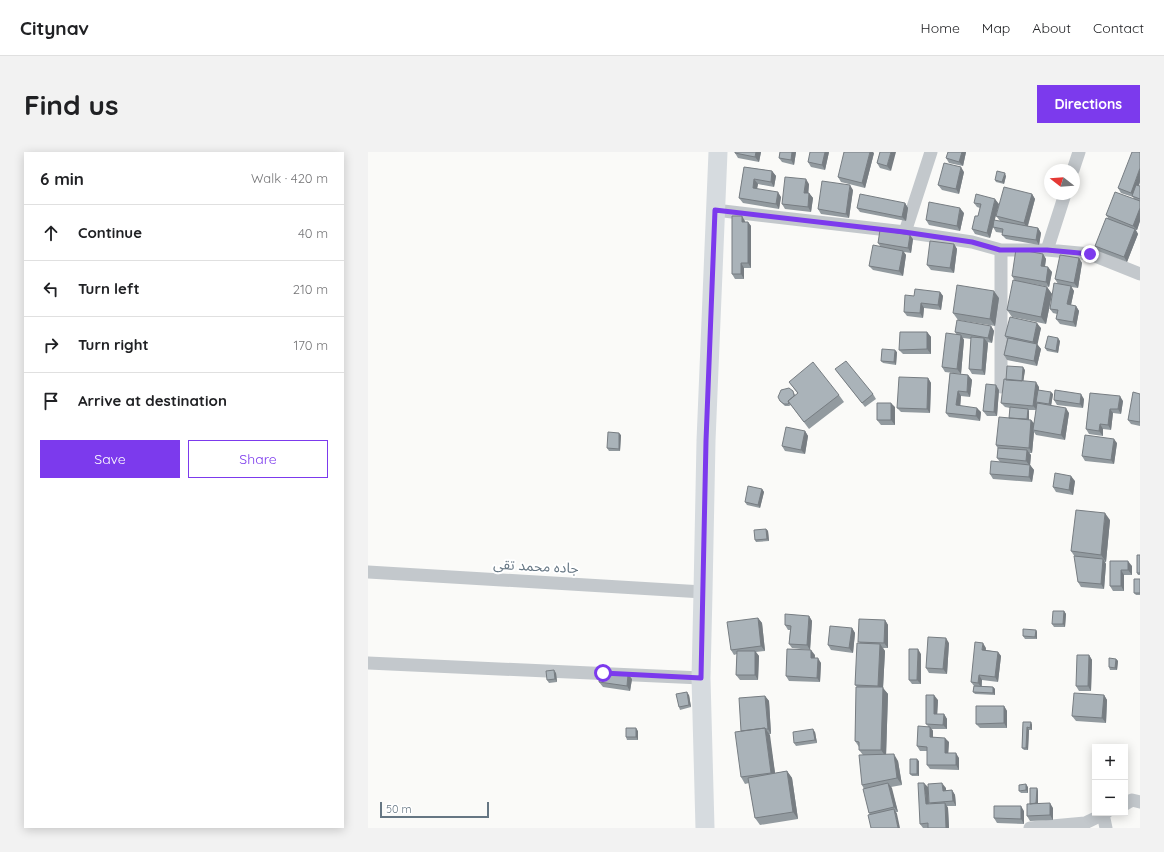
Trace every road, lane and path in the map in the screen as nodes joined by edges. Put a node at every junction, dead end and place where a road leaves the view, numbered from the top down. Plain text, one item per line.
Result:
1 (718, 152) edge
2 (931, 152) edge
3 (1078, 152) edge
4 (1075, 164) edge
5 (1063, 200) edge
6 (715, 210) junction
7 (904, 232) junction
8 (1000, 250) junction
9 (1047, 250) junction
10 (1140, 274) edge
11 (1001, 387) edge
12 (368, 572) edge
13 (703, 592) junction
14 (368, 663) edge
15 (701, 678) junction
16 (1128, 802) edge
17 (1140, 802) edge
18 (1101, 816) edge
19 (1105, 816) edge
20 (705, 828) edge
21 (1030, 828) edge
22 (1106, 828) edge

1 - 6 street
2 - 7 street
3 - 4 street
5 - 9 street
6 - 7 street
6 - 13 street
7 - 8 street
8 - 9 street
8 - 11 street
9 - 10 street
12 - 13 street, جاده محمد تقی
13 - 15 street
14 - 15 street
15 - 20 street
16 - 17 street
18 - 21 street
19 - 22 street

